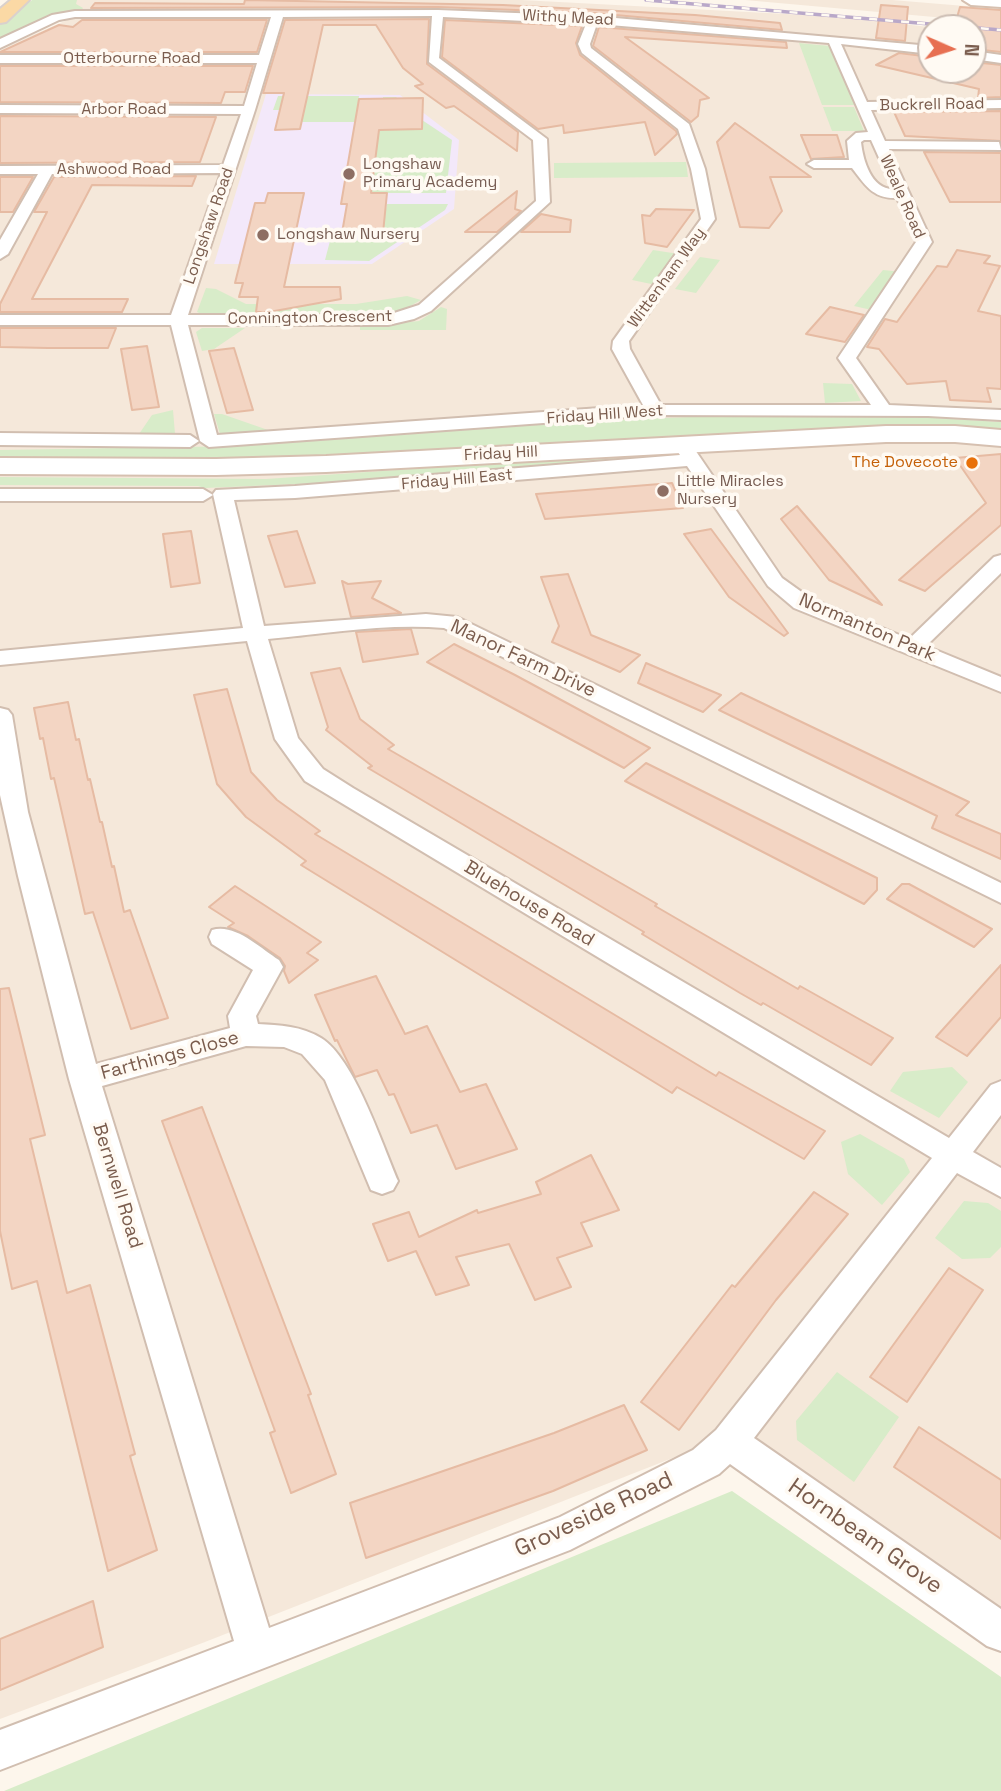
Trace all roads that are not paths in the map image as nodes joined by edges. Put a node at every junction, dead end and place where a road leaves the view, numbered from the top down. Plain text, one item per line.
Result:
1 (21, 0) edge
2 (971, 0) edge
3 (1001, 2) edge
4 (438, 13) junction
5 (278, 14) junction
6 (0, 18) edge
7 (593, 19) junction
8 (834, 40) junction
9 (0, 44) edge
10 (917, 49) edge
11 (0, 59) edge
12 (264, 59) junction
13 (1001, 104) edge
14 (863, 106) junction
15 (0, 110) edge
16 (249, 110) junction
17 (877, 141) junction
18 (998, 144) edge
19 (814, 164) dead end
20 (856, 164) junction
21 (228, 169) junction
22 (0, 170) edge
23 (47, 170) junction
24 (904, 193) junction
25 (0, 254) edge
26 (177, 319) junction
27 (0, 320) edge
28 (655, 411) junction
29 (884, 411) junction
30 (1001, 415) edge
31 (1001, 438) edge
32 (0, 439) edge
33 (200, 441) junction
34 (686, 452) junction
35 (0, 467) edge
36 (213, 494) junction
37 (0, 495) edge
38 (1001, 561) edge
39 (255, 633) junction
40 (912, 648) junction
41 (0, 658) edge
42 (1001, 685) edge
43 (0, 715) edge
44 (1001, 894) edge
45 (222, 937) dead end
46 (246, 1035) junction
47 (84, 1079) junction
48 (1001, 1093) edge
49 (953, 1156) junction
50 (382, 1181) dead end
51 (1001, 1184) edge
52 (729, 1442) junction
53 (1001, 1632) edge
54 (256, 1651) junction
55 (0, 1750) edge

1 - 6 main road
2 - 3 main road
4 - 5 street, Withy Mead
4 - 7 street, Withy Mead
4 - 26 street, Connington Crescent
5 - 9 street, Withy Mead
5 - 12 street, Longshaw Road
7 - 8 street, Withy Mead
7 - 28 street, Wittenham Way
8 - 10 street, Withy Mead
8 - 14 street, Weale Road
11 - 12 street, Otterbourne Road
12 - 16 street, Longshaw Road
13 - 14 street, Buckrell Road
14 - 17 street, Weale Road
15 - 16 street, Arbor Road
16 - 21 street, Longshaw Road
17 - 18 street
17 - 20 street
17 - 24 street, Weale Road
19 - 20 street
20 - 24 street
21 - 23 street, Ashwood Road
21 - 26 street, Longshaw Road
22 - 23 street, Ashwood Road
23 - 25 street
24 - 29 street, Weale Road
26 - 27 street, Connington Crescent
26 - 33 street
28 - 29 street, Friday Hill West
28 - 33 street, Friday Hill West
29 - 30 street, Friday Hill West
31 - 34 main road, Friday Hill
32 - 33 street, Friday Hill West
34 - 35 main road, Friday Hill
34 - 36 street, Friday Hill East
34 - 40 street, Normanton Park
36 - 37 street, Friday Hill East
36 - 39 street, Bluehouse Road
38 - 40 street
39 - 41 street, Manor Farm Drive
39 - 44 street, Manor Farm Drive
39 - 49 street, Bluehouse Road
40 - 42 street, Normanton Park
43 - 47 street, Bernwell Road
45 - 46 street
46 - 47 street, Farthings Close
46 - 50 street, Farthings Close
47 - 54 street, Bernwell Road
48 - 49 street, Groveside Road
49 - 51 street, Bluehouse Road
49 - 52 street, Groveside Road
52 - 53 street, Hornbeam Grove
52 - 54 street, Groveside Road
54 - 55 street, Groveside Road

